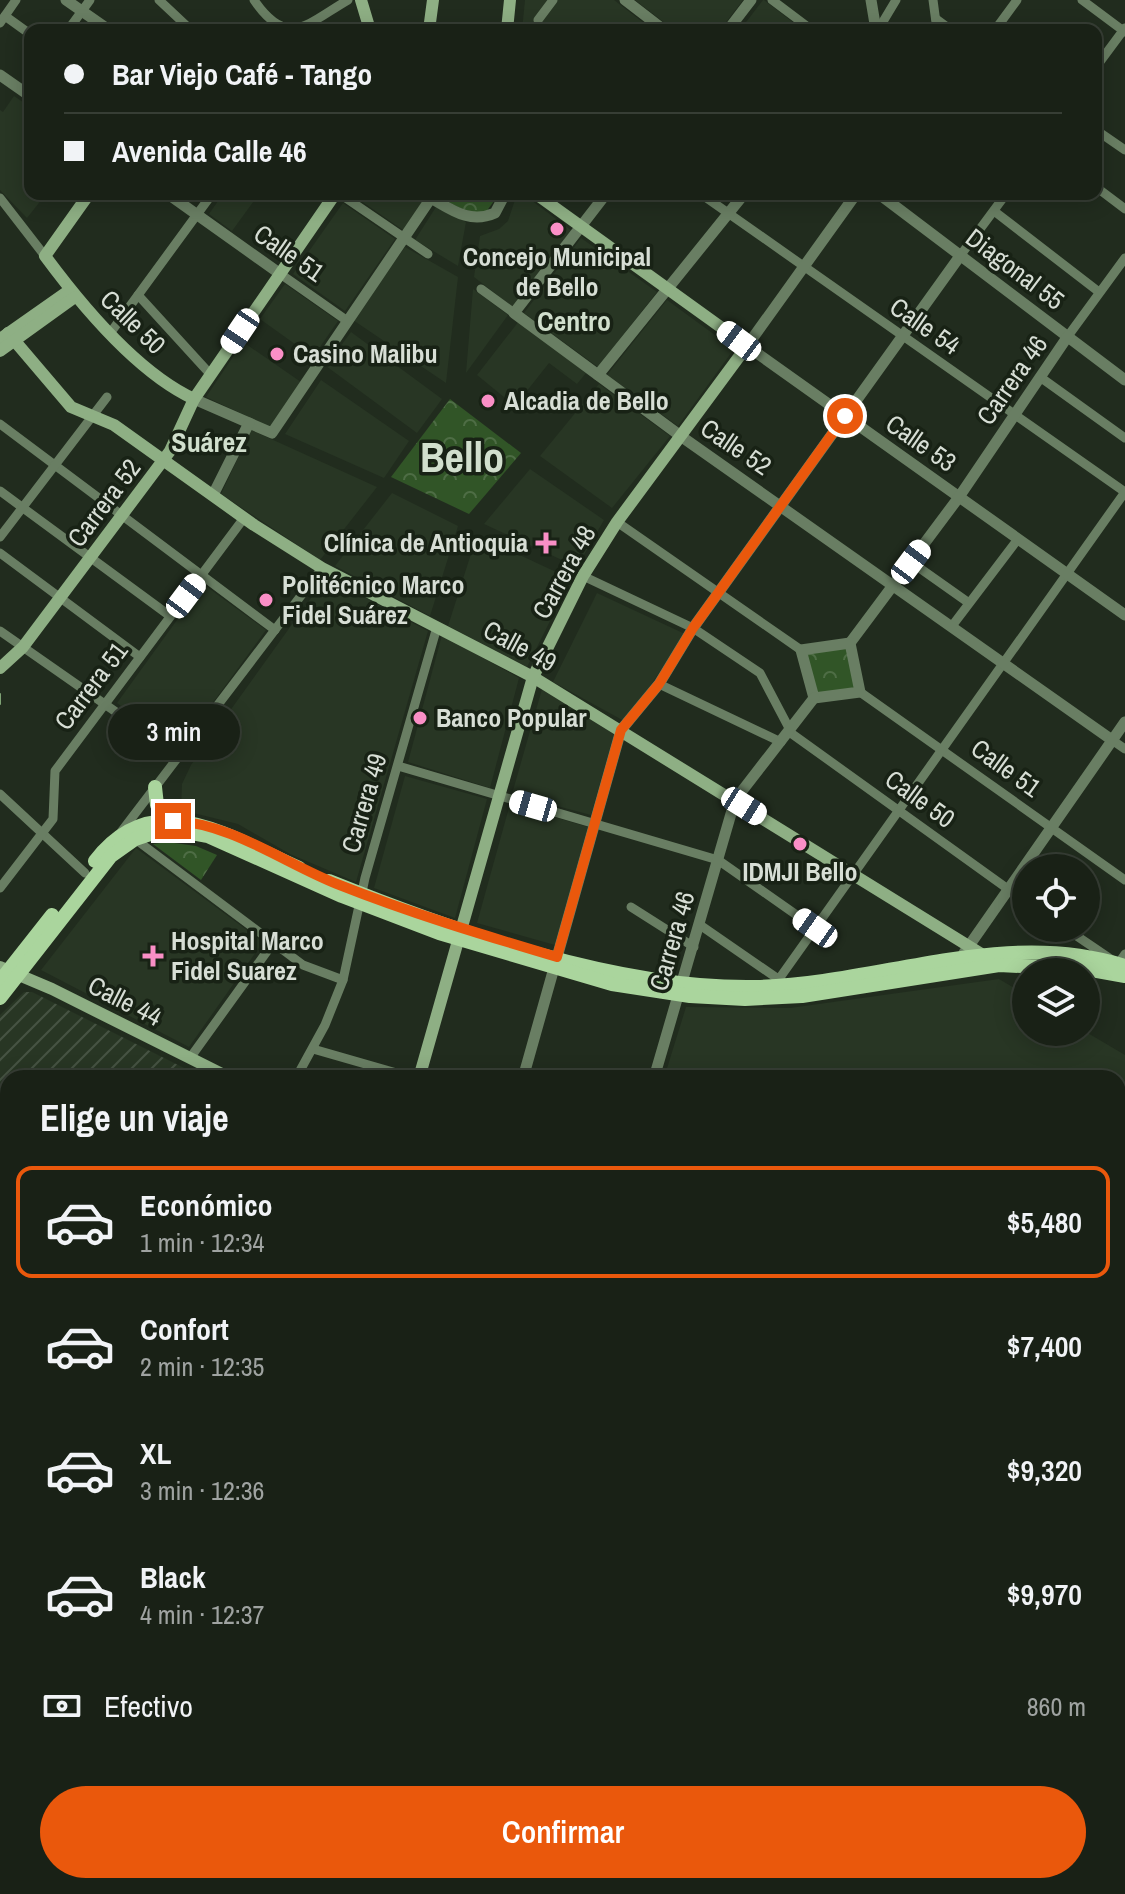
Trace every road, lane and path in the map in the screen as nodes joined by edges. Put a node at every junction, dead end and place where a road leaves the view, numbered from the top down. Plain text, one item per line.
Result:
1 (16, 0) edge
2 (66, 0) edge
3 (90, 0) edge
4 (159, 0) edge
5 (254, 0) edge
6 (348, 0) edge
7 (361, 0) edge
8 (433, 0) edge
9 (510, 0) edge
10 (553, 0) edge
11 (625, 0) edge
12 (751, 0) edge
13 (772, 0) edge
14 (871, 0) edge
15 (896, 0) edge
16 (933, 0) edge
17 (1017, 0) edge
18 (1082, 0) edge
19 (82, 11) junction
20 (2, 19) edge
21 (538, 20) dead end
22 (72, 24) edge
23 (100, 24) edge
24 (185, 24) edge
25 (275, 24) edge
26 (312, 24) edge
27 (368, 24) edge
28 (430, 24) edge
29 (508, 24) edge
30 (656, 24) edge
31 (733, 24) edge
32 (804, 24) edge
33 (876, 24) edge
34 (881, 24) edge
35 (936, 24) edge
36 (999, 24) edge
37 (1124, 30) edge
38 (24, 31) edge
39 (1102, 59) edge
40 (0, 75) edge
41 (24, 89) edge
42 (1102, 134) edge
43 (1125, 150) edge
44 (1102, 192) edge
45 (0, 198) edge
46 (85, 200) edge
47 (176, 200) edge
48 (208, 200) edge
49 (334, 200) edge
50 (347, 200) edge
51 (430, 200) edge
52 (434, 200) edge
53 (502, 200) edge
54 (545, 200) edge
55 (602, 200) edge
56 (710, 200) edge
57 (739, 200) edge
58 (852, 200) edge
59 (887, 200) edge
60 (1002, 200) edge
61 (1125, 209) edge
62 (994, 211) junction
63 (728, 213) junction
64 (197, 215) junction
65 (582, 226) junction
66 (403, 238) junction
67 (428, 254) dead end
68 (45, 256) junction
69 (960, 256) junction
70 (1125, 258) edge
71 (803, 267) junction
72 (279, 273) junction
73 (669, 288) junction
74 (481, 289) dead end
75 (1099, 292) junction
76 (72, 293) junction
77 (138, 295) junction
78 (514, 313) junction
79 (346, 320) junction
80 (111, 332) junction
81 (6, 334) edge
82 (1068, 336) junction
83 (901, 337) junction
84 (747, 346) junction
85 (0, 351) edge
86 (211, 375) junction
87 (598, 375) junction
88 (1040, 377) junction
89 (1125, 380) edge
90 (107, 397) dead end
91 (194, 399) junction
92 (92, 415) junction
93 (1014, 415) junction
94 (845, 416) junction
95 (249, 423) junction
96 (0, 424) edge
97 (682, 437) junction
98 (1125, 438) edge
99 (164, 459) junction
100 (55, 465) junction
101 (0, 491) edge
102 (1125, 492) edge
103 (213, 495) junction
104 (959, 497) junction
105 (783, 505) junction
106 (23, 507) junction
107 (123, 516) junction
108 (244, 518) junction
109 (617, 522) junction
110 (0, 537) edge
111 (1018, 539) junction
112 (0, 553) edge
113 (91, 558) junction
114 (911, 562) junction
115 (322, 568) junction
116 (202, 575) junction
117 (1069, 575) junction
118 (583, 576) junction
119 (894, 585) junction
120 (718, 593) junction
121 (60, 598) junction
122 (969, 603) junction
123 (1125, 615) edge
124 (170, 616) junction
125 (952, 626) junction
126 (437, 627) junction
127 (693, 628) junction
128 (275, 630) junction
129 (0, 631) edge
130 (850, 643) junction
131 (23, 647) junction
132 (801, 650) junction
133 (140, 657) junction
134 (1005, 664) junction
135 (0, 668) edge
136 (533, 677) junction
137 (659, 684) junction
138 (860, 692) junction
139 (814, 698) junction
140 (105, 704) junction
141 (1125, 722) edge
142 (621, 730) junction
143 (789, 730) junction
144 (1112, 740) junction
145 (781, 742) junction
146 (1125, 749) edge
147 (943, 750) junction
148 (179, 756) junction
149 (398, 766) junction
150 (155, 787) junction
151 (0, 794) edge
152 (500, 796) junction
153 (735, 800) junction
154 (900, 811) junction
155 (173, 821) junction
156 (595, 824) junction
157 (1051, 828) junction
158 (42, 834) junction
159 (117, 838) junction
160 (135, 839) junction
161 (718, 860) junction
162 (85, 873) junction
163 (854, 875) junction
164 (1125, 880) edge
165 (0, 888) edge
166 (1008, 890) junction
167 (1012, 893) edge
168 (361, 898) junction
169 (631, 907) dead end
170 (700, 925) junction
171 (815, 928) junction
172 (462, 935) junction
173 (1087, 942) edge
174 (273, 943) junction
175 (694, 947) junction
176 (965, 952) junction
177 (982, 955) junction
178 (556, 962) junction
179 (999, 965) junction
180 (1123, 965) edge
181 (953, 970) junction
182 (7, 973) edge
183 (343, 980) junction
184 (780, 983) junction
185 (682, 989) junction
186 (0, 998) edge
187 (313, 1049) junction
188 (190, 1058) junction
189 (214, 1070) edge
190 (301, 1070) edge
191 (388, 1070) edge
192 (419, 1070) edge
193 (525, 1070) edge
194 (657, 1070) edge

1 - 20 street
2 - 19 street
3 - 19 street
4 - 24 street
5 - 25 street
6 - 26 street
7 - 27 main road
8 - 28 main road
9 - 29 main road
10 - 21 street
11 - 30 street
12 - 31 street
13 - 32 street
14 - 33 street
15 - 34 street
16 - 35 street
17 - 36 street
18 - 37 street
19 - 22 street
19 - 23 street
20 - 38 street
37 - 39 street
40 - 41 street
42 - 43 street
44 - 61 street
45 - 68 street, Calle 50
46 - 68 main road
47 - 64 street, Calle 51
48 - 64 street
49 - 72 main road, Carrera 52
50 - 66 street
51 - 66 street
52 - 53 street
54 - 65 main road, Calle 53
55 - 65 street
56 - 63 street, Calle 54
57 - 63 street
58 - 71 street, Carrera 48
59 - 69 street, Diagonal 55
60 - 62 street
62 - 69 street
62 - 75 street
63 - 71 street, Calle 54
63 - 73 street
64 - 72 street, Calle 51
64 - 77 street
65 - 73 main road, Calle 53
65 - 78 street
66 - 67 street
66 - 79 street
68 - 76 main road, Calle 50
69 - 82 street, Diagonal 55
69 - 83 street
70 - 75 street, Carrera 46
71 - 83 street, Calle 54
71 - 84 street, Carrera 48
72 - 79 street, Calle 51
72 - 86 main road, Carrera 52
73 - 84 main road, Calle 53
73 - 87 street
74 - 78 street, Calle 52
75 - 82 street, Carrera 46
76 - 80 main road, Calle 50
76 - 81 main road
77 - 80 street
77 - 86 street
78 - 87 street, Calle 52
79 - 95 street, Calle 50
80 - 91 main road, Calle 50
81 - 85 main road
81 - 92 main road, Calle 49
82 - 88 street, Carrera 46
82 - 89 street, Diagonal 55
83 - 93 street, Calle 54
83 - 94 street
84 - 94 street, Calle 53
84 - 97 main road, Carrera 48
86 - 91 main road, Carrera 52
87 - 97 street, Calle 52
88 - 93 street, Carrera 46
88 - 98 street
90 - 92 street
91 - 95 street, Calle 50
91 - 99 main road, Carrera 52
92 - 99 main road, Calle 49
92 - 100 street
93 - 102 street, Calle 54
93 - 104 street, Carrera 46
94 - 104 street, Calle 53
94 - 105 street
95 - 103 street
96 - 100 street
97 - 105 street, Calle 52
97 - 109 main road, Carrera 48
99 - 103 main road, Calle 49
99 - 107 main road, Carrera 52
100 - 106 street
100 - 107 street
101 - 106 street
102 - 117 street
103 - 108 main road, Calle 49
104 - 111 street, Calle 53
104 - 114 street, Carrera 46
105 - 119 street, Calle 52
105 - 120 street
106 - 110 street
106 - 113 street
107 - 113 main road, Carrera 52
107 - 116 street
108 - 115 main road, Calle 49
108 - 116 street, Carrera 51
109 - 118 main road, Carrera 48
109 - 120 street
111 - 117 street, Calle 53
111 - 122 street
112 - 121 street
113 - 121 main road, Carrera 52
113 - 124 street
114 - 119 street, Carrera 46
114 - 122 street
115 - 126 main road, Calle 49
115 - 128 street
116 - 124 street, Carrera 51
116 - 128 street
117 - 123 street, Calle 53
117 - 134 street
118 - 127 street, Calle 50
118 - 136 main road, Carrera 48
119 - 125 street, Calle 52
119 - 130 street, Carrera 46
120 - 127 street
120 - 132 street
121 - 131 main road, Carrera 52
121 - 133 street
122 - 125 street
124 - 133 street, Carrera 51
125 - 134 street, Calle 52
126 - 136 main road, Calle 49
126 - 149 street, Carrera 49
127 - 137 street
127 - 143 street, Calle 50
128 - 148 street
129 - 131 street
130 - 132 street
130 - 138 street
131 - 135 main road, Carrera 52
131 - 140 street
132 - 139 street
133 - 140 street, Carrera 51
134 - 144 street, Calle 52
134 - 147 street
136 - 142 main road, Calle 49
136 - 152 main road, Carrera 48
137 - 142 street
137 - 145 street
138 - 139 street
138 - 147 street, Calle 51
139 - 143 street, Carrera 46
140 - 148 street
140 - 158 street, Carrera 51
141 - 144 street
142 - 153 main road, Calle 49
142 - 156 street
143 - 145 street, Carrera 46
143 - 154 street, Calle 50
144 - 146 street, Calle 52
144 - 157 street
145 - 153 street, Carrera 46
147 - 154 street
147 - 157 street, Calle 51
148 - 150 street
149 - 152 street
149 - 168 street, Carrera 49
150 - 155 main road
150 - 159 street
151 - 158 street
152 - 156 street
152 - 172 main road, Carrera 48
153 - 161 street, Carrera 46
153 - 163 main road, Calle 49
154 - 163 street
154 - 166 street, Calle 50
155 - 159 main road
155 - 168 main road
156 - 161 street
156 - 178 street
157 - 164 street, Calle 51
157 - 166 street
158 - 162 street
158 - 165 street, Carrera 51
159 - 162 main road
160 - 168 main road
160 - 174 street
160 - 182 main road
161 - 170 street, Carrera 46
161 - 171 street
162 - 182 main road
163 - 171 street
163 - 176 main road, Calle 49
166 - 167 street, Calle 50
166 - 176 street
168 - 172 main road
168 - 183 street, Carrera 49
169 - 175 street
170 - 175 street, Carrera 46
170 - 184 street
171 - 184 street
172 - 178 main road
172 - 192 main road, Carrera 48
173 - 180 street
174 - 183 street
174 - 188 street
175 - 185 street, Carrera 46
176 - 177 main road
176 - 181 street
176 - 184 main road
177 - 179 main road
177 - 180 main road
178 - 185 main road
178 - 193 street
179 - 180 main road
179 - 181 main road
181 - 185 main road
182 - 186 main road
182 - 188 main road, Calle 44
183 - 187 street, Carrera 49
184 - 185 main road
185 - 194 street, Carrera 46
187 - 190 street, Carrera 49
187 - 191 street
188 - 189 main road, Calle 44

